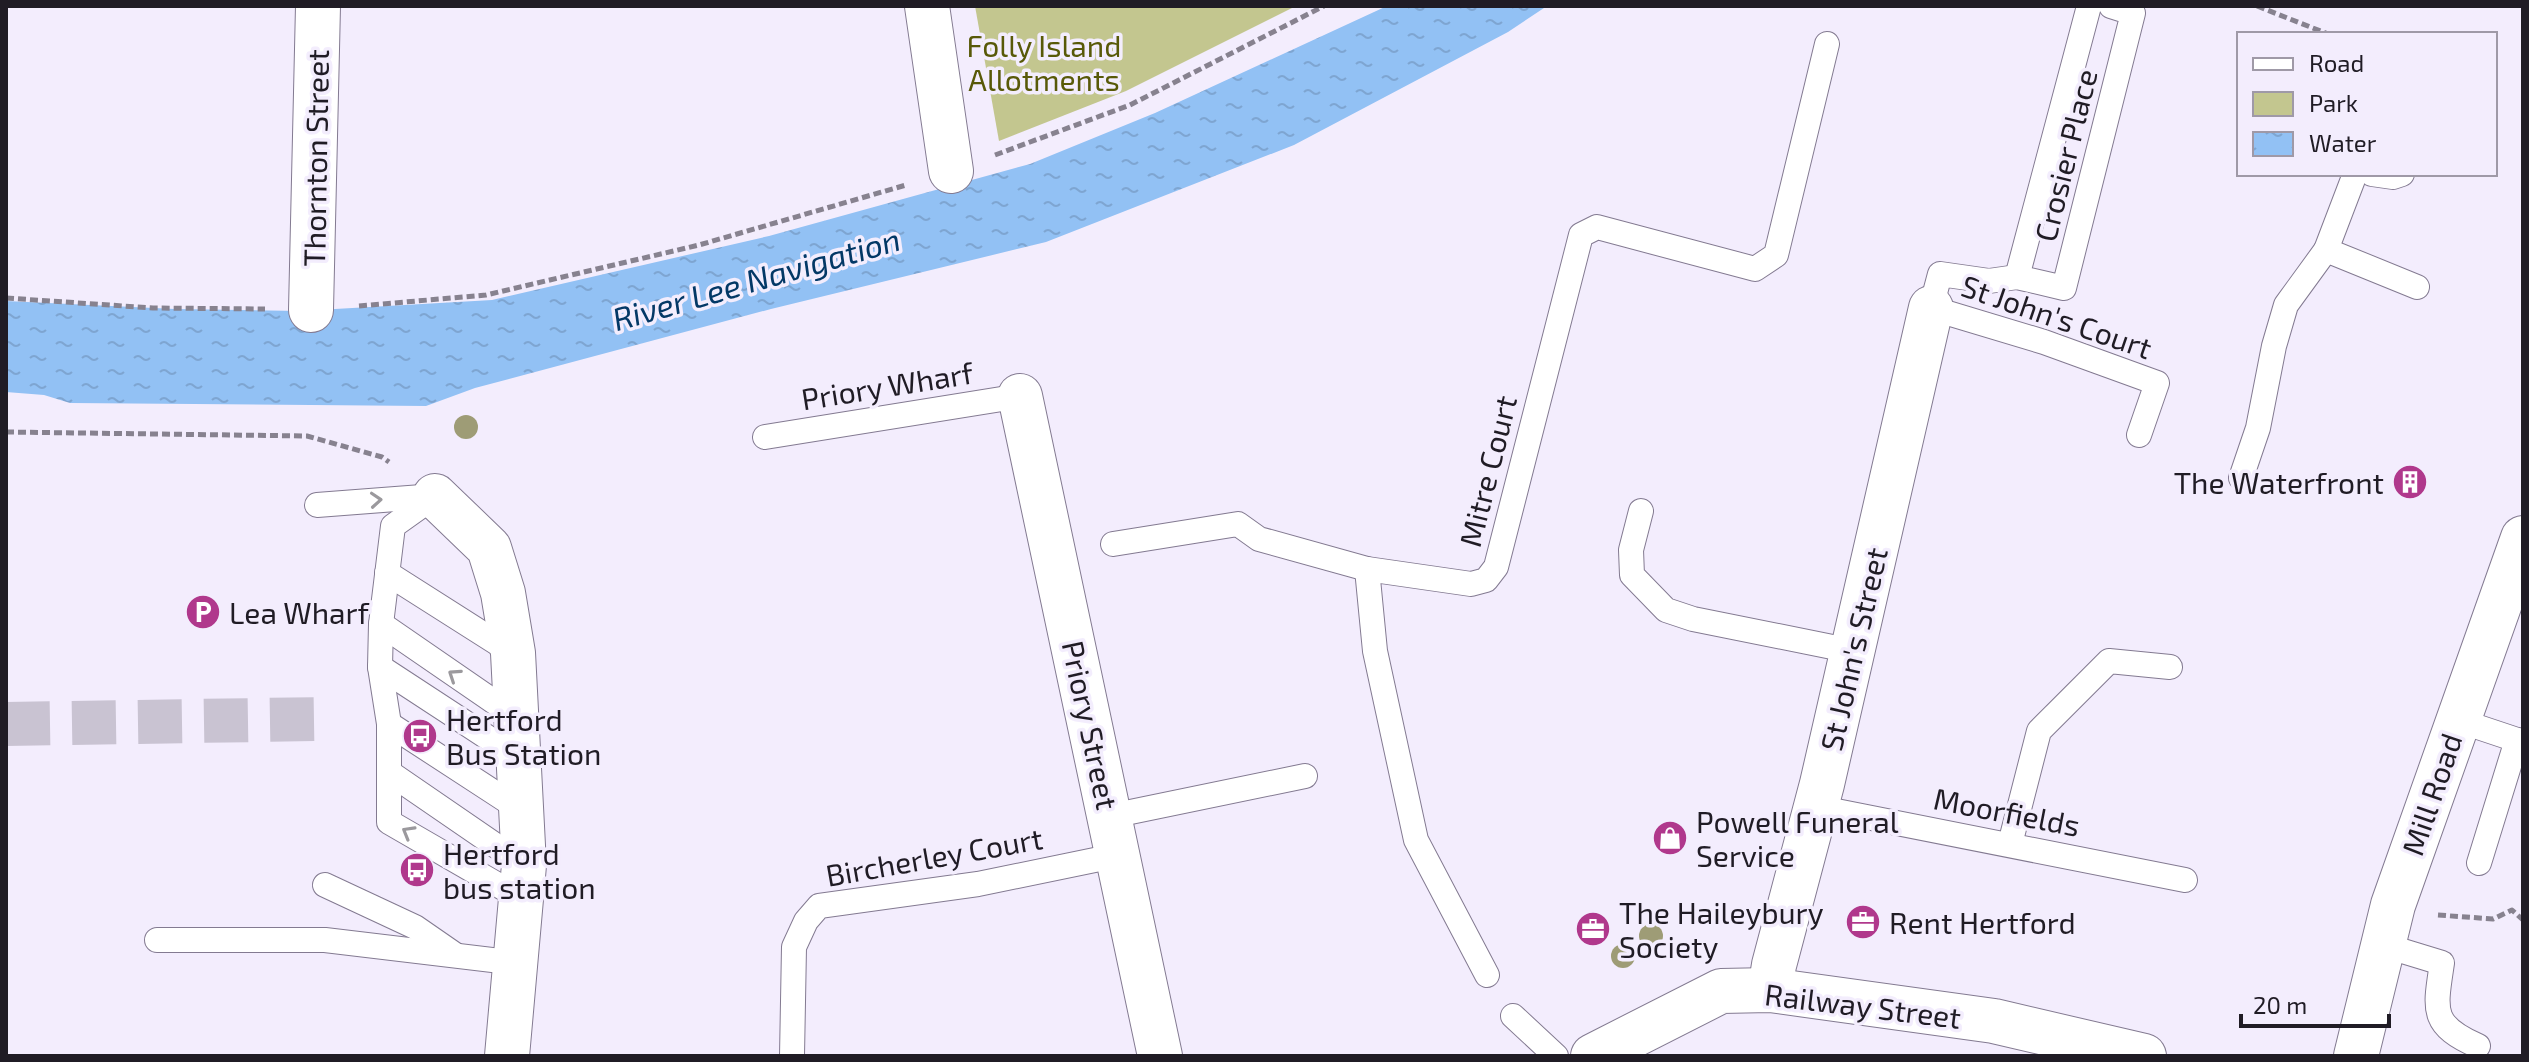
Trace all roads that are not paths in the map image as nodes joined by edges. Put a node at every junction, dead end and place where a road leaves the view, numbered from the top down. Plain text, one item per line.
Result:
1 (318, 6) edge
2 (927, 6) edge
3 (2089, 6) edge
4 (2111, 6) edge
5 (1827, 44) dead end
6 (951, 171) road end
7 (2354, 176) edge
8 (2326, 250) junction
9 (2017, 277) junction
10 (2417, 287) dead end
11 (1931, 308) junction
12 (311, 310) road end
13 (1020, 396) joint
14 (2139, 435) dead end
15 (765, 437) dead end
16 (2241, 478) dead end
17 (435, 496) junction
18 (317, 505) dead end
19 (1641, 511) dead end
20 (2523, 538) edge
21 (1113, 544) dead end
22 (1367, 569) junction
23 (387, 573) junction
24 (2509, 617) edge
25 (381, 624) junction
26 (1852, 651) junction
27 (513, 653) junction
28 (380, 667) junction
29 (2170, 667) dead end
30 (2457, 720) junction
31 (389, 724) junction
32 (519, 738) junction
33 (2520, 741) edge
34 (390, 773) junction
35 (1305, 776) dead end
36 (1816, 807) junction
37 (521, 810) junction
38 (1115, 836) junction
39 (2010, 844) junction
40 (2479, 863) dead end
41 (2185, 880) dead end
42 (524, 882) junction
43 (325, 885) dead end
44 (2388, 925) junction
45 (157, 940) dead end
46 (459, 957) junction
47 (518, 963) junction
48 (1487, 975) dead end
49 (1770, 990) junction
50 (1513, 1016) dead end
51 (2478, 1046) dead end
52 (507, 1056) edge
53 (792, 1056) edge
54 (1160, 1056) edge
55 (1556, 1056) edge
56 (1593, 1056) edge
57 (2144, 1056) edge
58 (2356, 1056) edge

1 - 12 street, Thornton Street
2 - 6 street
3 - 9 lane, Crosier Place
4 - 9 lane, Crosier Place
5 - 22 lane, Mitre Court
7 - 8 lane
8 - 10 lane
8 - 16 lane
9 - 11 lane, Crosier Place
11 - 14 lane, St John's Court
11 - 26 street, St John's Street
13 - 15 lane, Priory Wharf
13 - 38 street, Priory Street
18 -> 17 lane
17 - 23 lane
17 - 27 street
19 - 26 lane
20 - 24 street, Mill Road
21 - 22 lane, Mitre Court
22 - 48 lane
23 - 25 lane
23 - 27 lane
24 - 30 street, Mill Road
25 - 28 lane
32 -> 25 lane
26 - 36 street, St John's Street
27 - 32 street
28 - 31 lane
28 - 32 lane
29 - 39 lane
30 - 33 lane
30 - 44 street, Mill Road
31 - 34 lane
31 - 37 lane
32 - 37 street
33 - 40 lane
34 - 42 lane
42 -> 34 lane
35 - 38 lane, Bircherley Court
36 - 39 lane, Moorfields
36 - 49 street, St John's Street
37 - 42 street
38 - 53 lane, Bircherley Court
38 - 54 street, Priory Street
39 - 41 lane, Moorfields
42 - 47 street
43 - 46 lane
44 - 51 lane
44 - 58 street, Mill Road
45 - 46 lane
46 - 47 lane
47 - 52 street
49 - 56 street, Railway Street
49 - 57 street, Railway Street
50 - 55 lane

